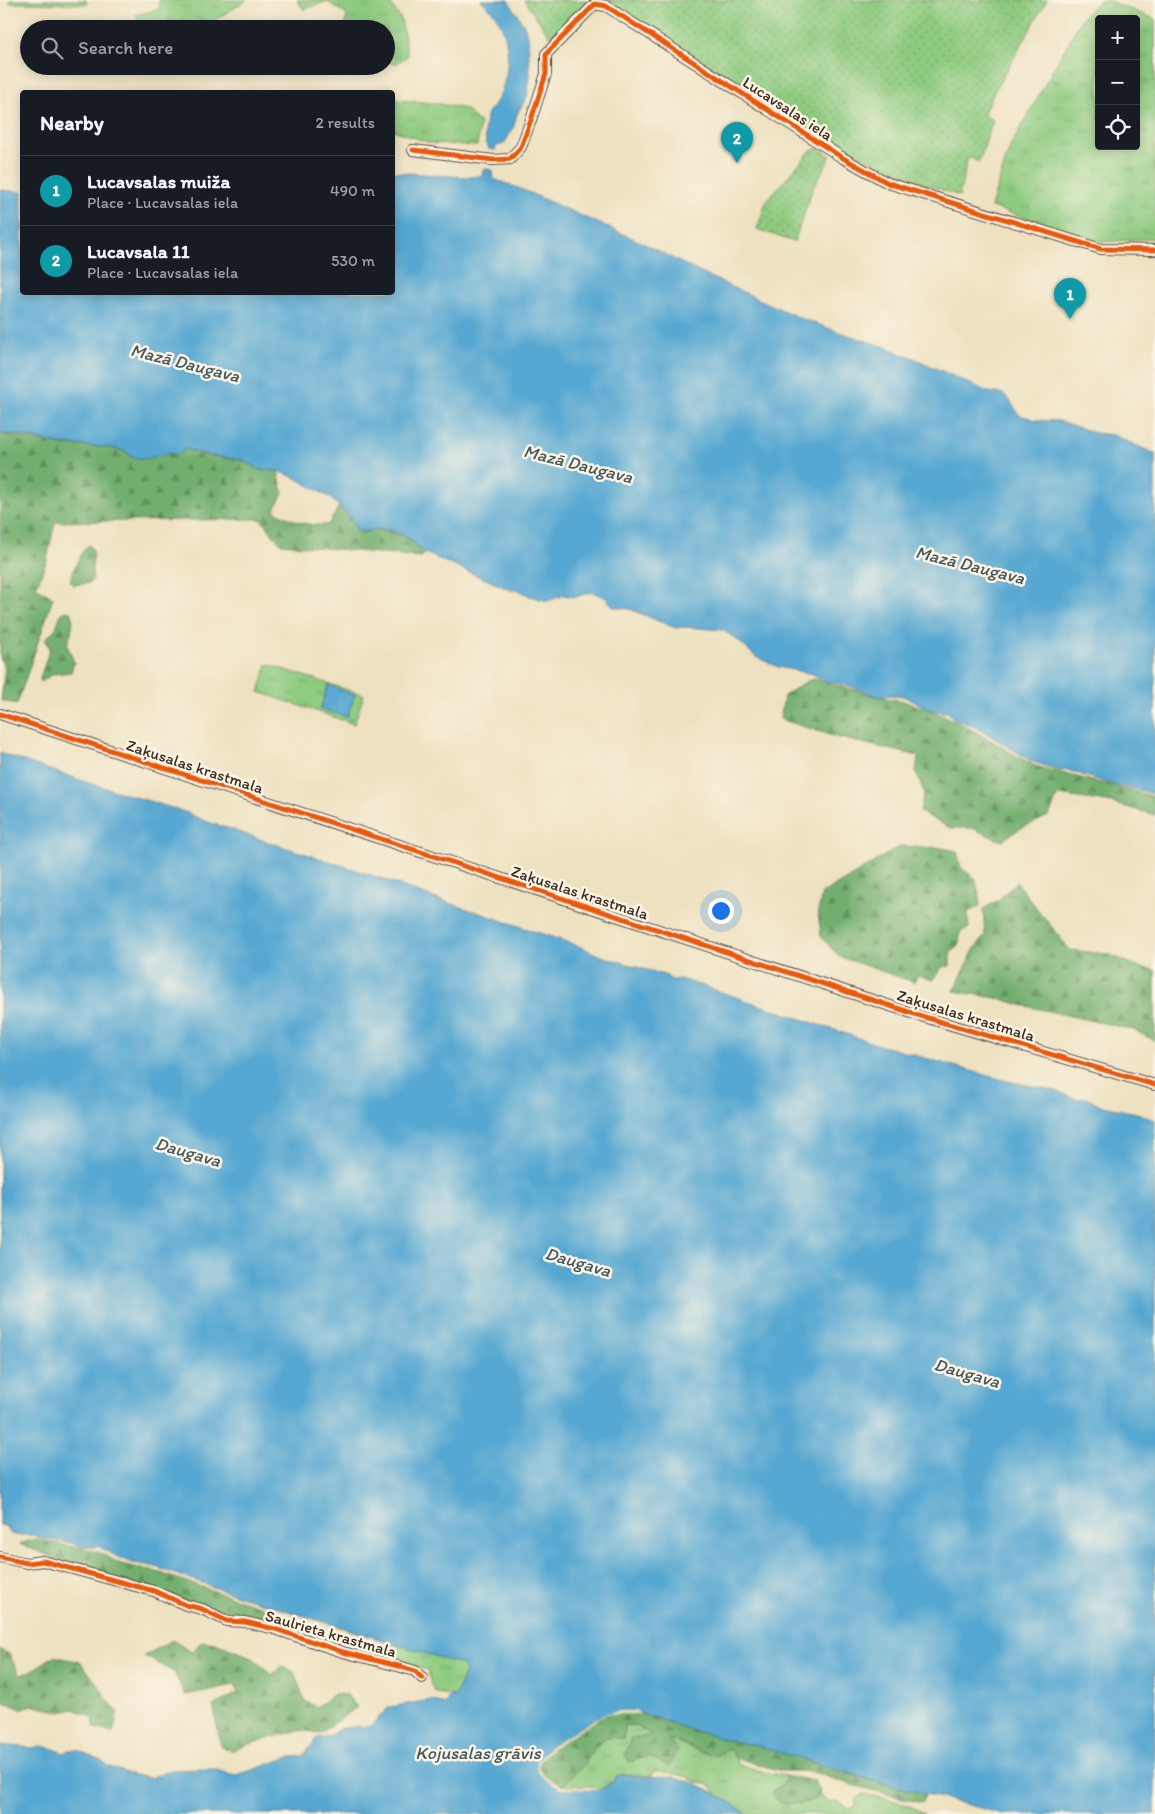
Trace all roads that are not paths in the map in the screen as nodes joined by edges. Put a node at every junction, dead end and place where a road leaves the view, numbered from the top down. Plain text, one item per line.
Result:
1 (413, 150) dead end
2 (1155, 250) edge
3 (0, 714) edge
4 (1155, 1086) edge
5 (0, 1557) edge
6 (422, 1678) dead end

1 - 2 street, Lucavsalas iela
3 - 4 street, Zaķusalas krastmala
5 - 6 street, Saulrieta krastmala

